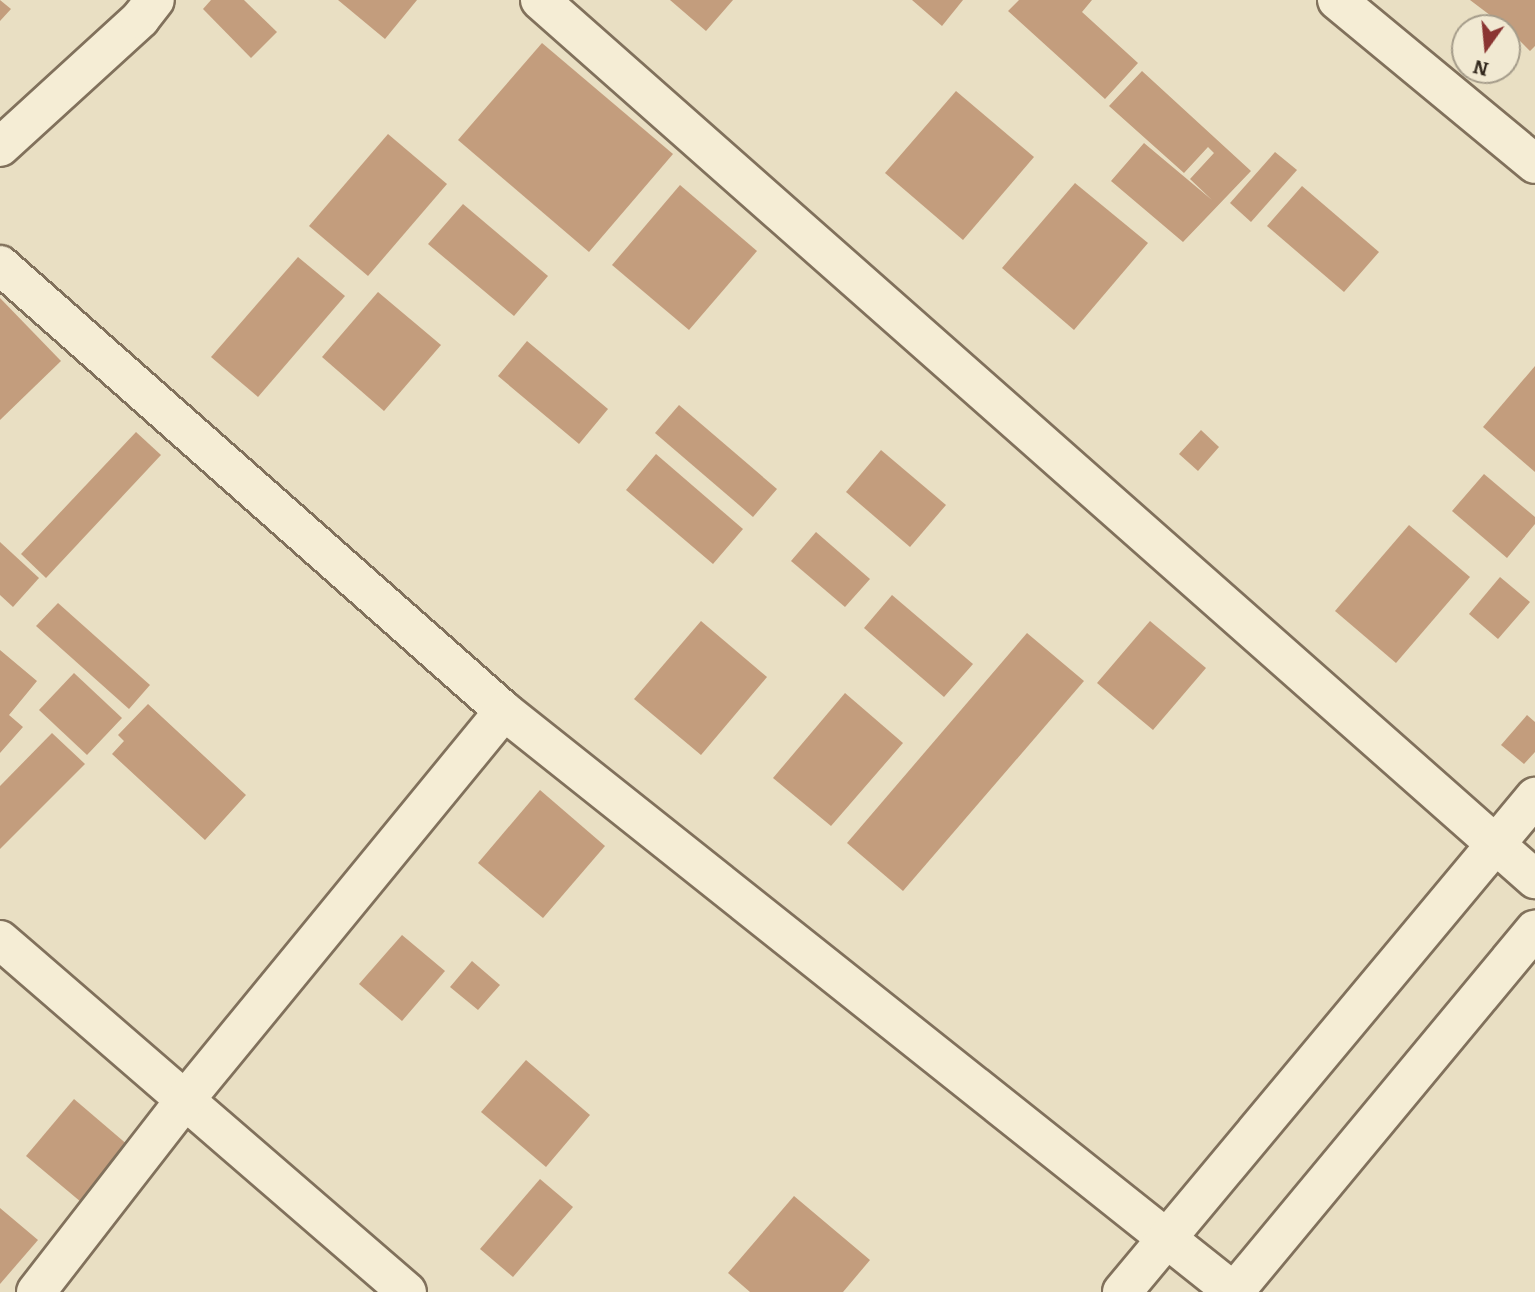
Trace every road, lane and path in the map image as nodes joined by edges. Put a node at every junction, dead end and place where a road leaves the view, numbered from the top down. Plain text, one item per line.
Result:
1 (155, 0) edge
2 (540, 0) edge
3 (1337, 0) edge
4 (0, 147) edge
5 (1535, 164) edge
6 (0, 265) edge
7 (504, 711) junction
8 (1535, 797) edge
9 (1494, 846) junction
10 (1535, 879) edge
11 (1535, 930) edge
12 (0, 940) edge
13 (185, 1100) junction
14 (1167, 1238) junction
15 (36, 1292) edge
16 (407, 1292) edge
17 (1122, 1292) edge
18 (1234, 1292) edge

1 - 4 street
2 - 9 street
3 - 5 street
6 - 7 street
7 - 13 street
7 - 14 street
8 - 9 street
9 - 10 street
9 - 14 street
11 - 18 street
12 - 13 street
13 - 15 street
13 - 16 street
14 - 17 street
14 - 18 street

